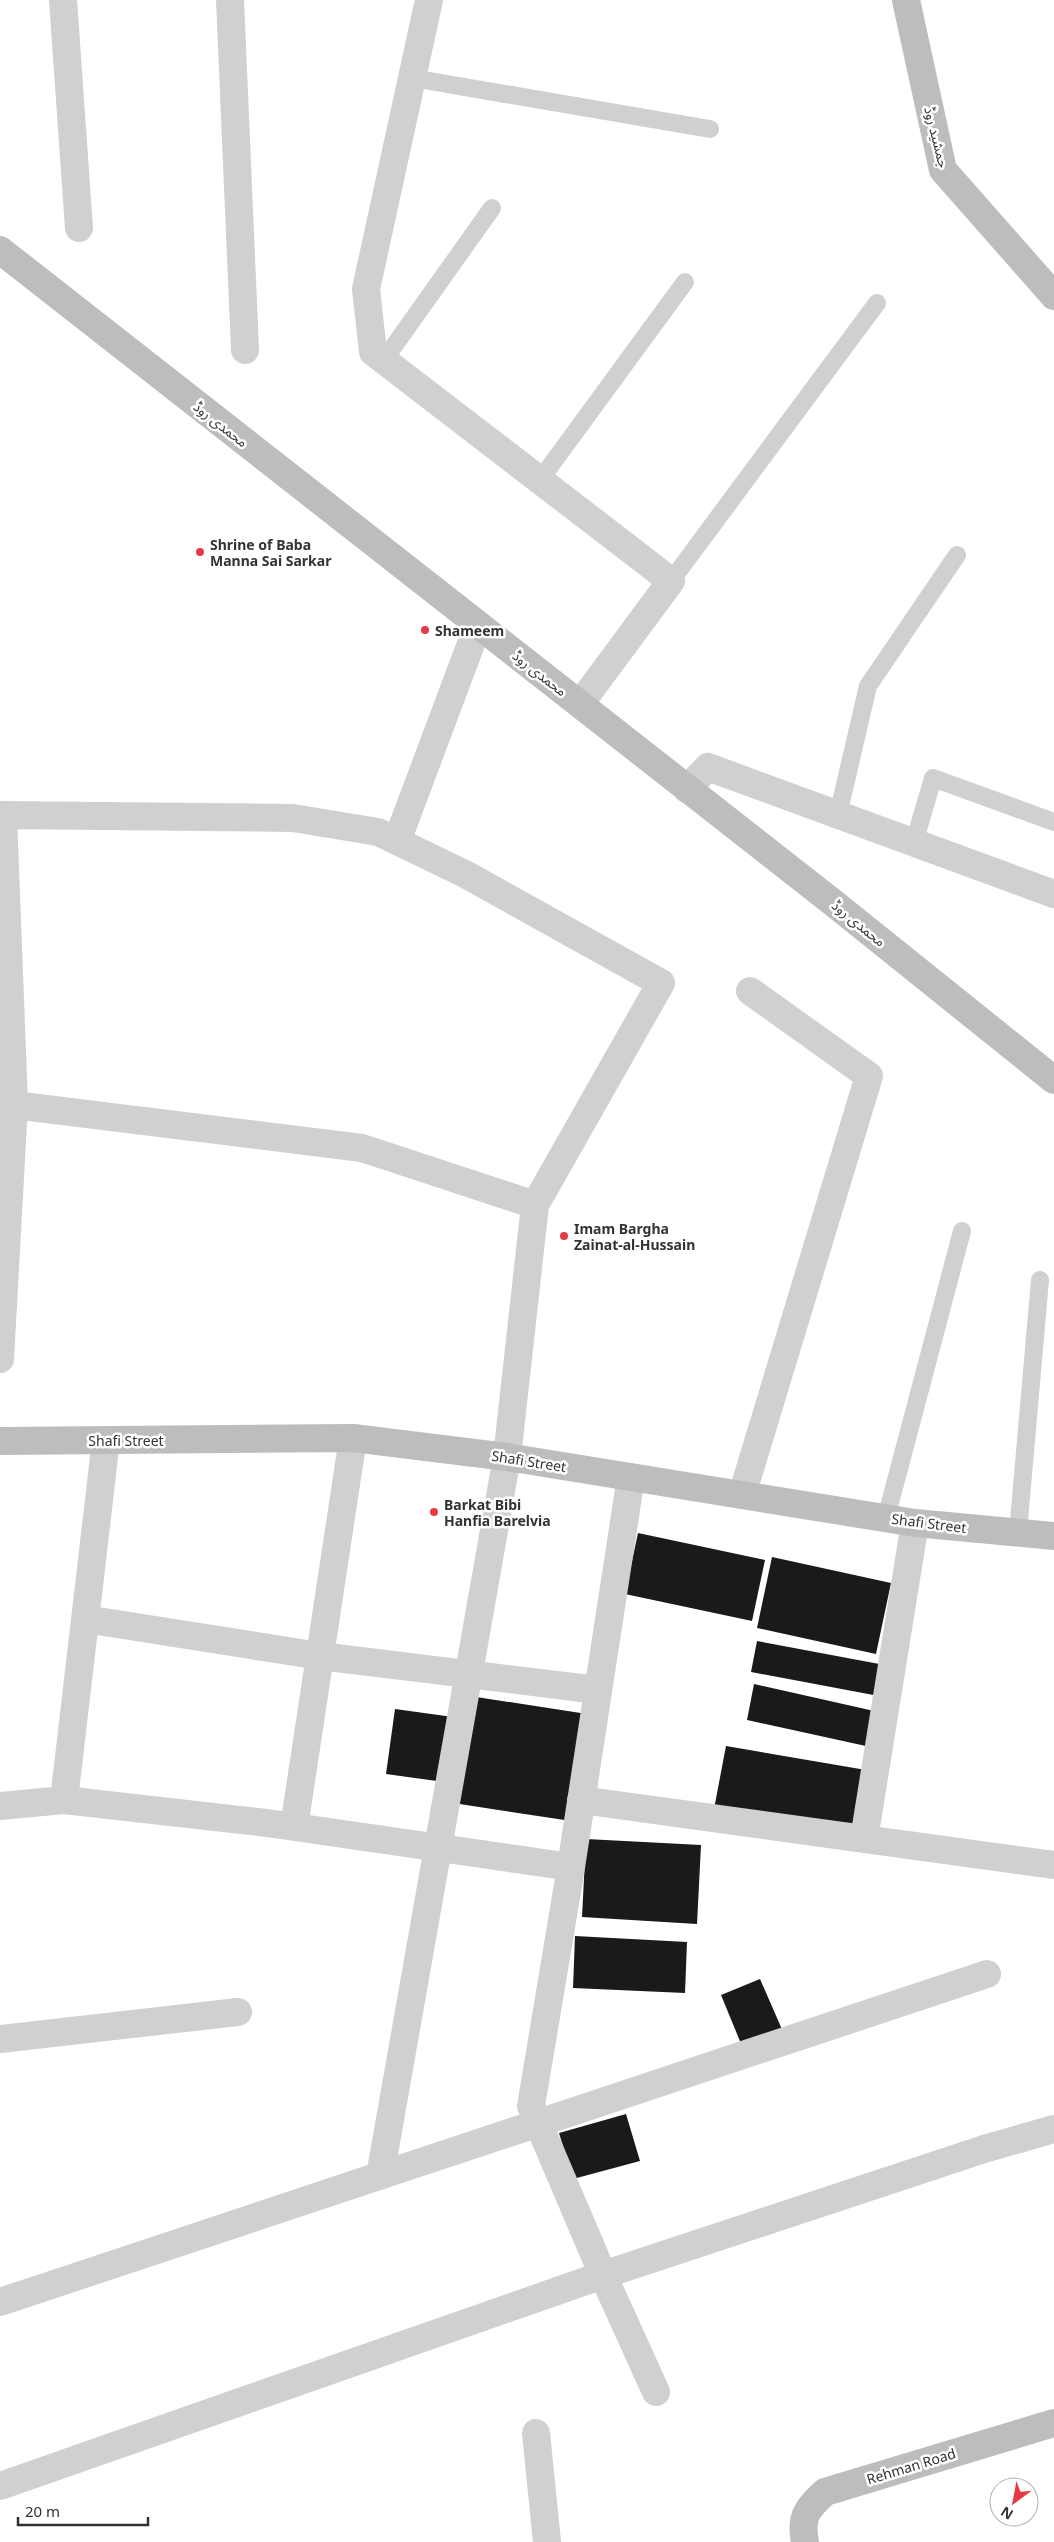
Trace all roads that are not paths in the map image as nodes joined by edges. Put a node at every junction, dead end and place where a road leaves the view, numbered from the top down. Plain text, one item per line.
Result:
1 (63, 0) edge
2 (230, 0) edge
3 (429, 0) edge
4 (906, 0) edge
5 (412, 78) junction
6 (710, 128) dead end
7 (492, 208) dead end
8 (79, 228) dead end
9 (0, 250) edge
10 (685, 282) dead end
11 (1054, 296) edge
12 (877, 303) dead end
13 (246, 350) dead end
14 (384, 360) junction
15 (540, 480) junction
16 (957, 555) dead end
17 (671, 581) junction
18 (478, 625) junction
19 (580, 704) junction
20 (688, 789) junction
21 (2, 815) edge
22 (838, 815) junction
23 (1054, 822) edge
24 (397, 841) junction
25 (914, 843) junction
26 (1054, 894) edge
27 (750, 990) dead end
28 (1054, 1080) edge
29 (14, 1105) junction
30 (535, 1205) junction
31 (962, 1231) dead end
32 (1040, 1280) dead end
33 (0, 1359) edge
34 (353, 1438) junction
35 (106, 1440) junction
36 (0, 1441) edge
37 (507, 1457) junction
38 (631, 1477) junction
39 (742, 1495) junction
40 (886, 1518) junction
41 (915, 1523) junction
42 (1018, 1532) junction
43 (1054, 1536) edge
44 (85, 1619) junction
45 (320, 1656) junction
46 (468, 1674) junction
47 (598, 1690) junction
48 (64, 1800) junction
49 (581, 1800) junction
50 (0, 1806) edge
51 (294, 1827) junction
52 (864, 1839) junction
53 (437, 1848) junction
54 (1054, 1865) edge
55 (571, 1868) junction
56 (987, 1974) dead end
57 (238, 2012) dead end
58 (0, 2038) edge
59 (539, 2123) junction
60 (1054, 2129) edge
61 (380, 2176) junction
62 (603, 2274) junction
63 (0, 2302) edge
64 (656, 2392) dead end
65 (1054, 2424) edge
66 (536, 2433) dead end
67 (0, 2486) edge
68 (547, 2542) edge
69 (805, 2542) edge

1 - 8 street
2 - 13 street
3 - 5 street
4 - 11 street, جمشید روڈ
5 - 6 lane
5 - 14 street
7 - 14 lane
9 - 18 street, محمدی روڈ
10 - 15 lane
12 - 17 lane
14 - 15 street
15 - 17 street
16 - 22 lane
17 - 19 street
18 - 19 street, محمدی روڈ
18 - 24 street
19 - 20 street, محمدی روڈ
20 - 22 street
20 - 28 street, محمدی روڈ
21 - 24 street
21 - 29 street
22 - 25 street
23 - 25 lane
24 - 30 street
25 - 26 street
27 - 39 street
29 - 30 street
29 - 33 street
30 - 37 street
31 - 40 lane
32 - 42 lane
34 - 35 street, Shafi Street
34 - 37 street, Shafi Street
34 - 45 street
35 - 36 street, Shafi Street
35 - 44 street
37 - 38 street, Shafi Street
37 - 46 street
38 - 39 street, Shafi Street
38 - 47 street
39 - 40 street, Shafi Street
40 - 41 street, Shafi Street
41 - 42 street, Shafi Street
41 - 52 street
42 - 43 street, Shafi Street
44 - 45 street
44 - 48 street
45 - 46 street
45 - 51 street
46 - 47 street
46 - 53 street
47 - 49 street
48 - 50 street
48 - 51 street
49 - 52 street
49 - 55 street
51 - 53 street
52 - 54 street
53 - 55 street
53 - 61 street
55 - 59 street
56 - 59 street
57 - 58 street
59 - 61 street
59 - 62 street
60 - 62 street
61 - 63 street
62 - 64 street
62 - 67 street
65 - 69 street, Rehman Road
66 - 68 street

